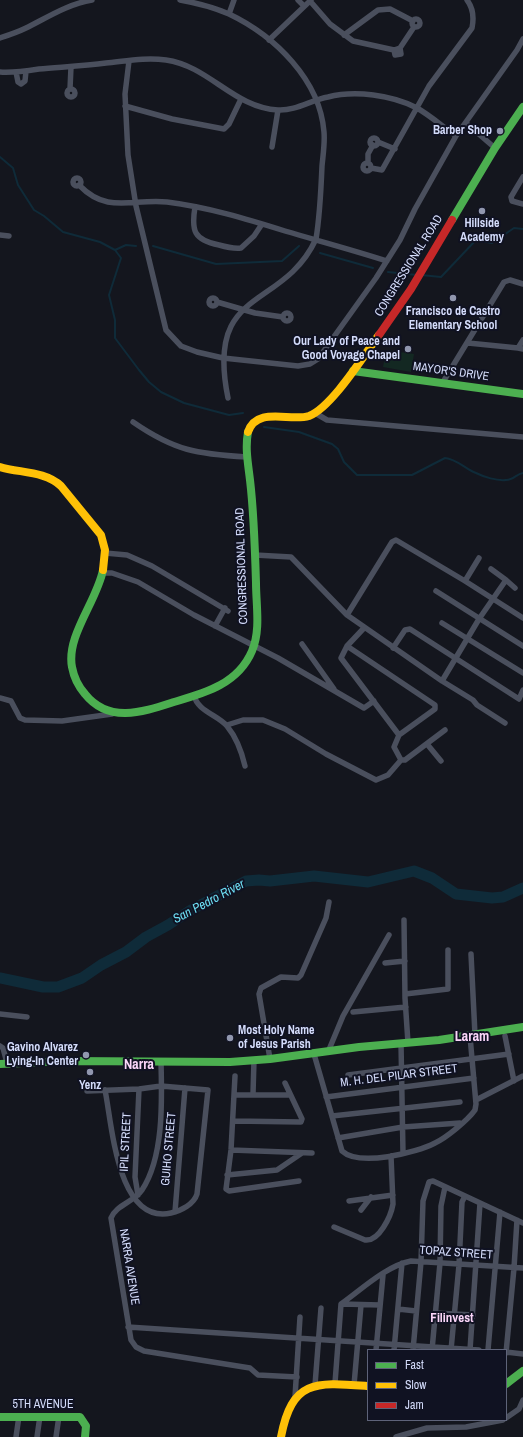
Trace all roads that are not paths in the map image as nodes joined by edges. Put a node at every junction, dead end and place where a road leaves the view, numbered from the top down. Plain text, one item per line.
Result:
1 (92, 0) edge
2 (180, 0) edge
3 (234, 0) edge
4 (298, 0) edge
5 (311, 0) edge
6 (467, 0) edge
7 (81, 1) edge
8 (304, 6) junction
9 (229, 14) junction
10 (344, 35) junction
11 (0, 38) edge
12 (523, 39) edge
13 (270, 40) junction
14 (129, 61) junction
15 (71, 67) junction
16 (26, 71) junction
17 (0, 72) edge
18 (16, 72) junction
19 (70, 89) dead end
20 (241, 99) junction
21 (317, 100) junction
22 (125, 106) junction
23 (417, 108) junction
24 (278, 110) junction
25 (521, 113) edge
26 (466, 123) junction
27 (456, 136) junction
28 (272, 147) dead end
29 (495, 148) junction
30 (395, 149) junction
31 (523, 177) edge
32 (79, 185) dead end
33 (136, 203) junction
34 (523, 204) edge
35 (195, 207) junction
36 (262, 224) junction
37 (0, 236) edge
38 (9, 236) dead end
39 (316, 238) junction
40 (387, 261) junction
41 (523, 284) edge
42 (217, 302) dead end
43 (243, 309) junction
44 (283, 317) dead end
45 (523, 340) edge
46 (468, 342) junction
47 (521, 348) edge
48 (223, 358) junction
49 (352, 371) junction
50 (443, 382) junction
51 (523, 394) edge
52 (228, 398) dead end
53 (315, 413) junction
54 (133, 422) dead end
55 (523, 437) edge
56 (247, 457) junction
57 (1, 468) edge
58 (105, 553) junction
59 (255, 555) junction
60 (479, 558) dead end
61 (491, 569) dead end
62 (104, 573) junction
63 (506, 580) junction
64 (465, 581) junction
65 (515, 588) dead end
66 (436, 591) dead end
67 (493, 598) junction
68 (347, 615) junction
69 (523, 618) edge
70 (479, 619) junction
71 (442, 623) dead end
72 (215, 626) junction
73 (364, 628) junction
74 (468, 639) junction
75 (302, 644) dead end
76 (253, 646) junction
77 (347, 646) junction
78 (523, 646) edge
79 (393, 648) junction
80 (456, 658) junction
81 (523, 674) edge
82 (442, 681) junction
83 (523, 690) edge
84 (336, 691) junction
85 (194, 695) junction
86 (0, 698) edge
87 (521, 700) edge
88 (374, 701) junction
89 (112, 714) junction
90 (505, 723) dead end
91 (227, 725) junction
92 (445, 730) dead end
93 (399, 735) junction
94 (427, 744) junction
95 (401, 760) junction
96 (440, 761) dead end
97 (245, 766) dead end
98 (329, 902) dead end
99 (404, 920) dead end
100 (389, 935) dead end
101 (448, 950) dead end
102 (471, 954) dead end
103 (404, 961) junction
104 (385, 963) dead end
105 (405, 994) junction
106 (406, 1007) junction
107 (353, 1012) dead end
108 (0, 1014) edge
109 (27, 1017) dead end
110 (523, 1027) edge
111 (472, 1035) junction
112 (505, 1036) dead end
113 (405, 1043) junction
114 (0, 1046) edge
115 (328, 1053) junction
116 (314, 1054) junction
117 (509, 1054) junction
118 (270, 1059) junction
119 (472, 1059) junction
120 (254, 1060) junction
121 (161, 1062) junction
122 (3, 1064) edge
123 (402, 1067) junction
124 (348, 1075) dead end
125 (235, 1076) dead end
126 (523, 1076) edge
127 (474, 1078) junction
128 (514, 1081) junction
129 (285, 1083) dead end
130 (161, 1086) junction
131 (402, 1087) junction
132 (185, 1088) junction
133 (139, 1089) junction
134 (105, 1090) junction
135 (87, 1091) dead end
136 (235, 1094) junction
137 (254, 1094) junction
138 (290, 1095) junction
139 (326, 1097) junction
140 (476, 1100) junction
141 (460, 1102) dead end
142 (403, 1107) junction
143 (332, 1116) junction
144 (233, 1121) junction
145 (460, 1123) junction
146 (403, 1127) junction
147 (338, 1138) junction
148 (231, 1150) junction
149 (302, 1153) junction
150 (312, 1153) dead end
151 (404, 1153) junction
152 (390, 1156) junction
153 (228, 1175) junction
154 (299, 1181) dead end
155 (445, 1187) junction
156 (393, 1195) junction
157 (464, 1196) junction
158 (137, 1197) junction
159 (371, 1197) junction
160 (349, 1201) dead end
161 (480, 1203) junction
162 (362, 1210) dead end
163 (175, 1212) junction
164 (500, 1212) junction
165 (517, 1220) junction
166 (523, 1223) edge
167 (334, 1227) dead end
168 (421, 1262) junction
169 (402, 1263) junction
170 (440, 1263) junction
171 (459, 1264) junction
172 (477, 1266) junction
173 (496, 1267) junction
174 (514, 1268) junction
175 (523, 1268) edge
176 (383, 1275) junction
177 (342, 1304) junction
178 (361, 1305) junction
179 (380, 1305) junction
180 (321, 1308) dead end
181 (398, 1309) junction
182 (416, 1311) junction
183 (435, 1313) junction
184 (454, 1314) junction
185 (473, 1315) junction
186 (300, 1317) dead end
187 (128, 1327) junction
188 (299, 1338) junction
189 (318, 1340) junction
190 (338, 1341) junction
191 (358, 1343) junction
192 (377, 1347) edge
193 (395, 1347) edge
194 (413, 1348) edge
195 (432, 1348) edge
196 (451, 1349) edge
197 (470, 1349) edge
198 (488, 1349) edge
199 (506, 1349) edge
200 (507, 1353) edge
201 (523, 1354) edge
202 (523, 1373) edge
203 (297, 1377) junction
204 (507, 1383) edge
205 (335, 1384) junction
206 (315, 1385) junction
207 (354, 1385) junction
208 (367, 1386) edge
209 (295, 1397) junction
210 (523, 1400) edge
211 (19, 1416) junction
212 (40, 1416) junction
213 (59, 1416) junction
214 (0, 1417) edge
215 (507, 1417) edge
216 (498, 1421) edge
217 (16, 1437) edge
218 (37, 1437) edge
219 (56, 1437) edge
220 (85, 1437) edge
221 (281, 1437) edge
222 (396, 1437) edge

1 - 7 street
2 - 9 street
3 - 9 street
4 - 8 street
5 - 8 street
5 - 10 street
6 - 23 street
7 - 11 street
8 - 13 street
9 - 13 street
10 - 10 street
12 - 26 street
13 - 21 street
14 - 15 street
14 - 20 street
14 - 22 street
15 - 16 street
15 - 19 street
16 - 18 street
16 - 18 street
17 - 18 street
20 - 22 street
20 - 24 street
21 - 23 street
21 - 24 street
21 - 39 street
22 - 33 street
23 - 27 street
23 - 30 street
24 - 28 street
25 - 29 main road, CONGRESSIONAL ROAD
26 - 27 street
26 - 29 street
27 - 40 street
29 - 49 main road, CONGRESSIONAL ROAD
30 - 30 street
31 - 34 street
32 - 33 street
33 - 35 street
33 - 48 street
35 - 36 street
35 - 36 street
36 - 39 street
37 - 38 street
39 - 40 street
39 - 43 street
40 - 48 street
41 - 46 street
42 - 43 street
43 - 44 street
43 - 48 street
45 - 47 street
46 - 47 street
46 - 50 street
48 - 52 street
49 - 50 main road, MAYOR'S DRIVE
49 - 53 main road, CONGRESSIONAL ROAD
50 - 51 main road, MAYOR'S DRIVE
53 - 55 street
53 - 56 main road, CONGRESSIONAL ROAD
54 - 56 street
56 - 59 main road, CONGRESSIONAL ROAD
57 - 58 main road
58 - 62 main road
58 - 72 street
59 - 68 street
59 - 76 main road, CONGRESSIONAL ROAD
60 - 64 street
61 - 63 street
62 - 72 street
62 - 89 main road
63 - 65 street
63 - 67 street
64 - 67 street
64 - 68 street
66 - 70 street
67 - 69 street
67 - 70 street
68 - 73 street
70 - 74 street
70 - 78 street
71 - 74 street
72 - 76 street
73 - 77 street
73 - 79 street
74 - 80 street
74 - 81 street
75 - 84 street
76 - 84 street
76 - 85 main road, CONGRESSIONAL ROAD
77 - 88 street
77 - 93 street
79 - 80 street
79 - 82 street
80 - 82 street
80 - 87 street
82 - 90 street
83 - 87 street
84 - 88 street
85 - 89 main road, CONGRESSIONAL ROAD
85 - 91 street
86 - 89 street
88 - 93 street
91 - 95 street
91 - 97 street
92 - 94 street
93 - 95 street
94 - 95 street
94 - 96 street
98 - 118 street
99 - 103 street
100 - 115 street
101 - 105 street
102 - 111 street
103 - 104 street
103 - 105 street
105 - 106 street
106 - 107 street
106 - 113 street
108 - 109 street
110 - 111 main road
111 - 113 main road
111 - 119 street
112 - 117 street
113 - 115 main road
113 - 123 street
114 - 122 street
115 - 116 main road
116 - 118 main road
116 - 139 street
117 - 119 street
117 - 128 street
118 - 120 main road
119 - 123 street
119 - 127 street
120 - 121 main road
120 - 137 street
121 - 122 main road
121 - 130 street, NARRA AVENUE
123 - 124 street
123 - 131 street
125 - 136 street
126 - 128 street
127 - 131 street, M. H. DEL PILAR STREET
127 - 140 street
128 - 140 street
129 - 138 street
130 - 132 street
130 - 133 street
130 - 158 street, NARRA AVENUE
131 - 139 street, M. H. DEL PILAR STREET
131 - 142 street
132 - 163 street, GUIHO STREET
132 - 163 street
133 - 134 street
133 - 158 street, IPIL STREET
134 - 135 street
134 - 158 street
136 - 137 street
136 - 144 street
137 - 138 street
138 - 144 street
139 - 143 street
140 - 145 street
141 - 142 street
142 - 143 street
142 - 146 street
143 - 147 street
144 - 148 street
145 - 146 street
145 - 151 street
146 - 147 street
146 - 151 street
147 - 152 street
148 - 149 street
148 - 153 street
149 - 150 street
149 - 153 street
151 - 152 street
152 - 156 street
153 - 154 street
155 - 157 street
155 - 168 street
155 - 170 street
156 - 159 street
156 - 167 street
157 - 161 street
157 - 171 street
158 - 163 street
158 - 187 street, NARRA AVENUE
159 - 160 street
159 - 162 street
161 - 164 street
161 - 172 street
164 - 165 street
164 - 173 street
165 - 166 street
165 - 174 street
168 - 169 street, TOPAZ STREET
168 - 170 street, TOPAZ STREET
168 - 182 street
169 - 176 street, TOPAZ STREET
169 - 181 street
170 - 171 street, TOPAZ STREET
170 - 183 street
171 - 172 street, TOPAZ STREET
171 - 184 street
172 - 173 street, TOPAZ STREET
172 - 185 street
173 - 174 street, TOPAZ STREET
173 - 198 street
174 - 175 street, TOPAZ STREET
174 - 199 street
176 - 177 street, TOPAZ STREET
176 - 179 street
177 - 178 street
177 - 190 street
178 - 179 street
178 - 191 street
179 - 192 street
180 - 189 street
181 - 182 street
181 - 193 street
182 - 194 street
183 - 184 street
183 - 195 street
184 - 185 street
184 - 196 street
185 - 197 street
186 - 188 street
187 - 188 street
187 - 203 street, NARRA AVENUE
188 - 189 street
188 - 203 street
189 - 190 street
189 - 206 street
190 - 191 street
190 - 205 street
191 - 192 street
191 - 207 street
192 - 193 street
193 - 194 street
194 - 195 street
195 - 196 street
200 - 201 street
202 - 204 main road
203 - 209 street
205 - 206 main road
205 - 207 main road
206 - 209 main road
207 - 208 main road
209 - 221 main road
210 - 215 street
211 - 212 main road, 5TH AVENUE
211 - 214 main road, 5TH AVENUE
211 - 217 street
212 - 213 main road, 5TH AVENUE
212 - 218 street
213 - 219 street
213 - 220 main road, 5TH AVENUE
216 - 222 street

